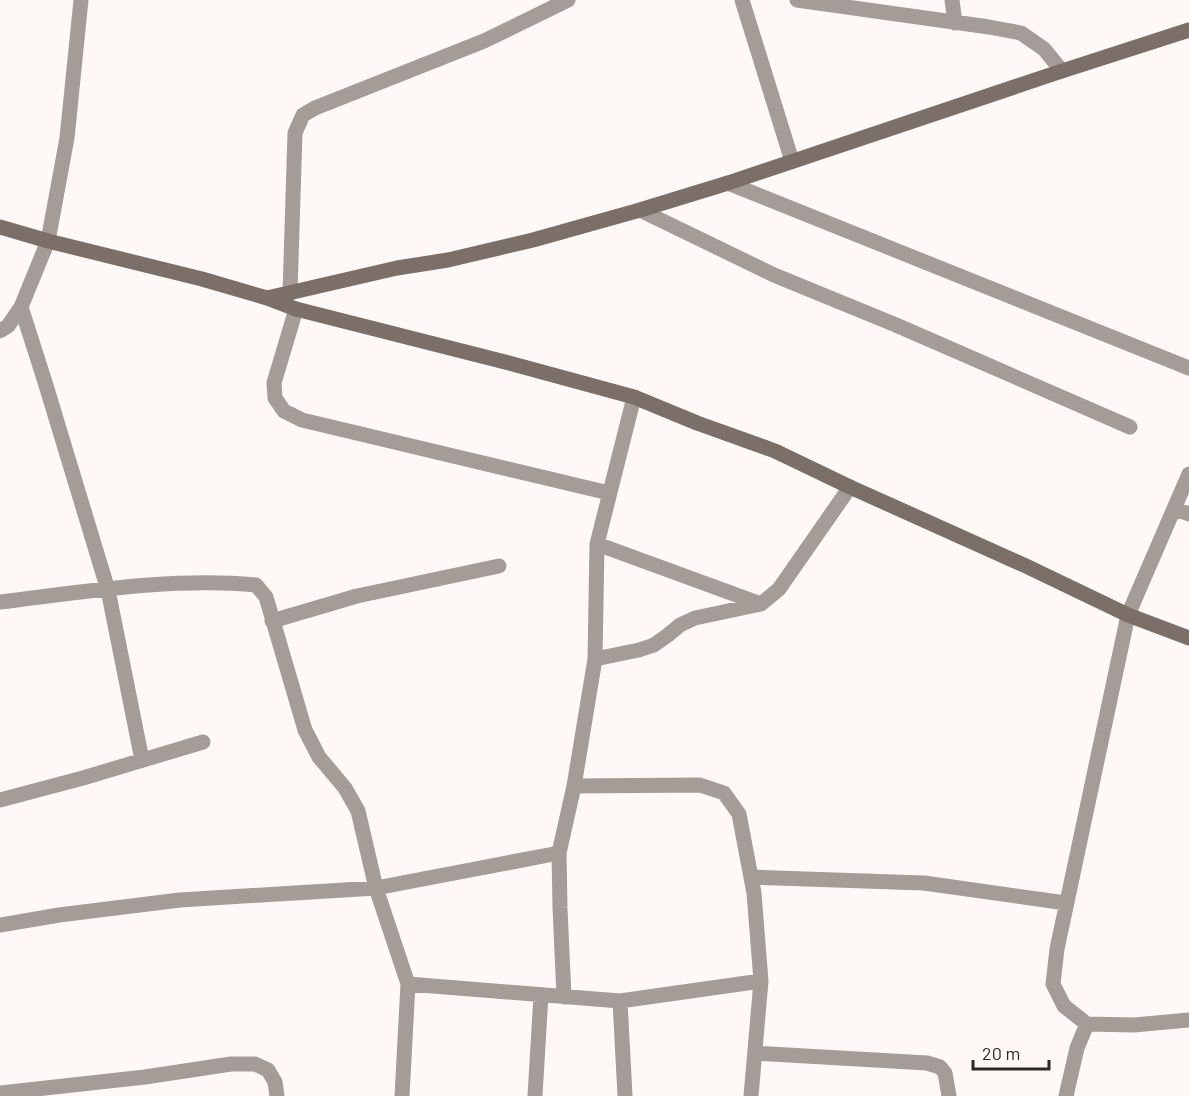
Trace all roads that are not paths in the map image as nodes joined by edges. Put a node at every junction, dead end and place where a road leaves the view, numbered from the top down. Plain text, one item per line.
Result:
1 (81, 0) edge
2 (568, 0) edge
3 (742, 0) edge
4 (797, 0) edge
5 (952, 0) edge
6 (955, 22) junction
7 (1189, 30) edge
8 (1062, 71) junction
9 (792, 161) junction
10 (728, 183) junction
11 (640, 210) junction
12 (0, 227) edge
13 (48, 241) junction
14 (290, 293) junction
15 (267, 298) junction
16 (21, 307) junction
17 (296, 309) junction
18 (0, 331) edge
19 (1189, 368) edge
20 (634, 397) junction
21 (1130, 427) dead end
22 (1189, 474) edge
23 (850, 487) junction
24 (609, 493) junction
25 (1174, 508) junction
26 (1189, 514) edge
27 (597, 544) junction
28 (499, 566) dead end
29 (108, 590) junction
30 (0, 602) edge
31 (761, 604) junction
32 (1128, 615) junction
33 (272, 621) junction
34 (1189, 638) edge
35 (595, 659) junction
36 (203, 742) dead end
37 (142, 759) junction
38 (574, 786) junction
39 (0, 800) edge
40 (560, 853) junction
41 (751, 877) junction
42 (376, 888) junction
43 (1066, 903) junction
44 (0, 925) edge
45 (761, 981) junction
46 (408, 984) junction
47 (541, 995) junction
48 (564, 997) junction
49 (620, 1001) junction
50 (1189, 1020) edge
51 (1087, 1023) junction
52 (755, 1053) junction
53 (0, 1093) edge
54 (277, 1096) edge
55 (402, 1096) edge
56 (535, 1096) edge
57 (625, 1096) edge
58 (751, 1096) edge
59 (949, 1096) edge
60 (1066, 1096) edge

1 - 13 street
2 - 14 street
3 - 9 street
4 - 6 street
5 - 6 street
6 - 8 street
7 - 8 street
8 - 9 street
9 - 10 street
10 - 11 street
10 - 19 street
11 - 14 street
11 - 21 street
12 - 13 street
13 - 15 street
13 - 16 street
14 - 15 street
15 - 17 street
16 - 18 street
16 - 29 street
17 - 20 street
17 - 24 street
20 - 23 street
20 - 24 street
22 - 25 street
23 - 31 street
23 - 32 street
24 - 27 street
25 - 26 street
25 - 32 street
27 - 31 street
27 - 35 street
28 - 33 street
29 - 30 street
29 - 33 street
29 - 37 street
31 - 35 street
32 - 34 street
32 - 43 street
33 - 42 street
35 - 38 street
36 - 37 street
37 - 39 street
38 - 40 street
38 - 41 street
40 - 42 street
40 - 48 street
41 - 43 street
41 - 45 street
42 - 44 street
42 - 46 street
43 - 51 street
45 - 49 street
45 - 52 street
46 - 47 street
46 - 55 street
47 - 48 street
47 - 56 street
48 - 49 street
49 - 57 street
50 - 51 street
51 - 60 street
52 - 58 street
52 - 59 street
53 - 54 street

